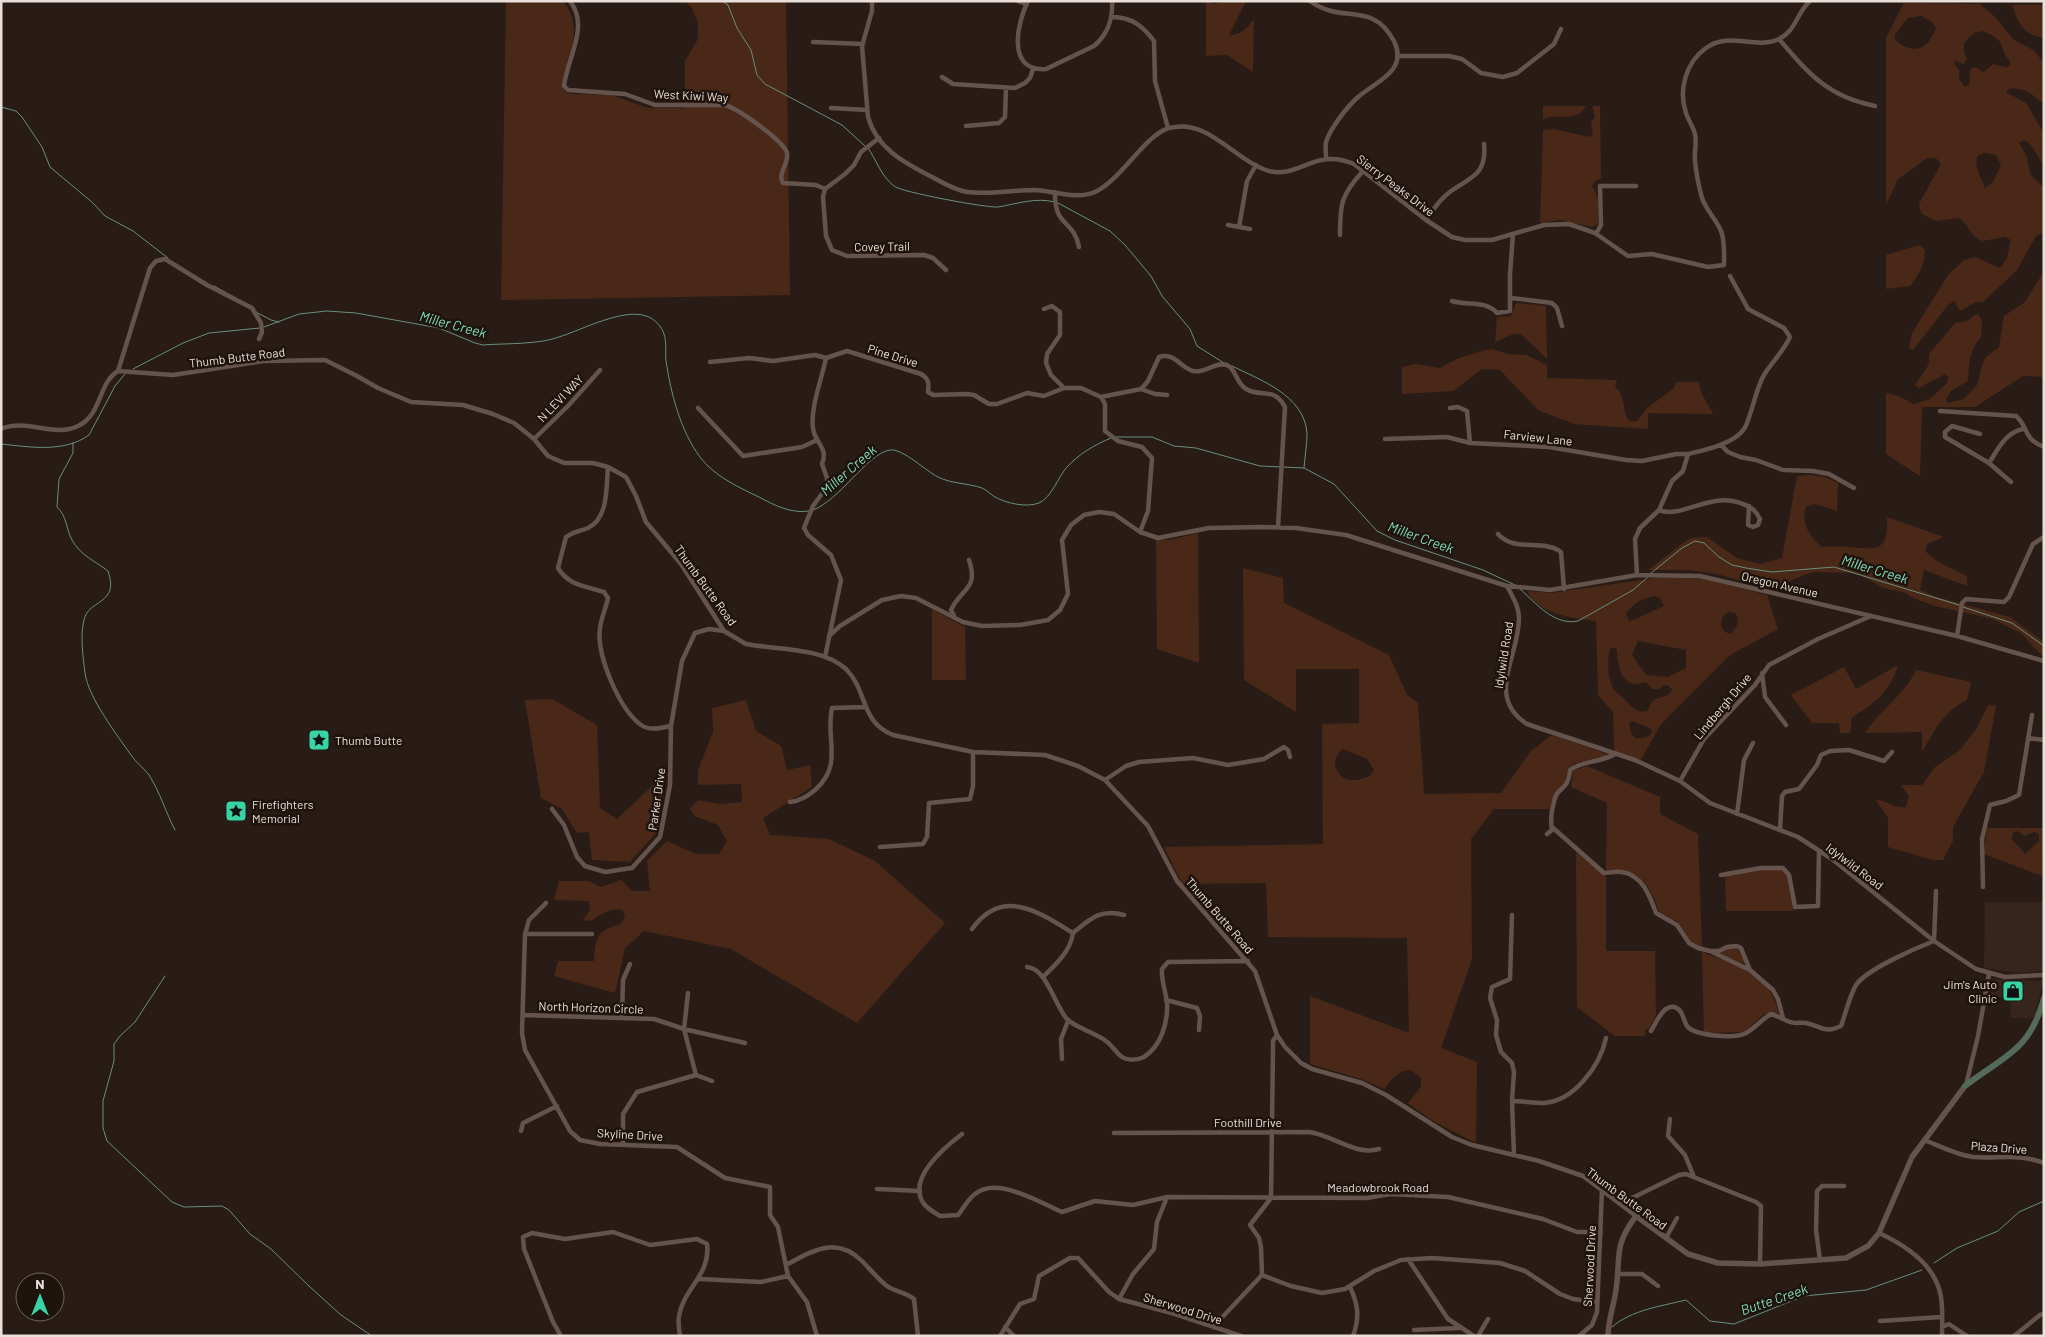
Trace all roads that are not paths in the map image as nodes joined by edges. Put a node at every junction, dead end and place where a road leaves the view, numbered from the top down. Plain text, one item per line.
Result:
1 (570, 1) edge
2 (872, 1) edge
3 (1018, 1) edge
4 (1112, 1) edge
5 (1310, 1) edge
6 (1810, 1) edge
7 (1028, 3) edge
8 (1113, 17) junction
9 (1561, 29) dead end
10 (1779, 39) junction
11 (813, 42) dead end
12 (863, 44) junction
13 (1397, 56) junction
14 (1033, 69) junction
15 (942, 77) dead end
16 (1006, 88) junction
17 (1876, 106) dead end
18 (830, 108) dead end
19 (867, 110) junction
20 (966, 126) dead end
21 (1168, 128) junction
22 (879, 138) junction
23 (1484, 144) dead end
24 (1326, 158) junction
25 (1256, 165) junction
26 (1363, 171) junction
27 (1636, 186) dead end
28 (825, 189) junction
29 (1055, 192) junction
30 (1426, 220) junction
31 (1228, 225) dead end
32 (1239, 227) junction
33 (1250, 229) dead end
34 (1514, 234) junction
35 (1596, 234) junction
36 (1340, 235) dead end
37 (1079, 247) dead end
38 (946, 270) dead end
39 (1730, 276) dead end
40 (1511, 298) junction
41 (1452, 301) dead end
42 (1044, 309) dead end
43 (1562, 326) dead end
44 (259, 339) dead end
45 (826, 358) junction
46 (710, 362) dead end
47 (118, 370) junction
48 (600, 370) dead end
49 (1064, 388) junction
50 (1142, 389) junction
51 (1168, 395) dead end
52 (1101, 398) junction
53 (698, 408) dead end
54 (1450, 408) dead end
55 (1940, 411) dead end
56 (1, 429) edge
57 (2023, 429) junction
58 (1980, 434) dead end
59 (534, 439) junction
60 (1385, 439) dead end
61 (817, 440) junction
62 (1470, 443) junction
63 (1721, 445) junction
64 (2044, 447) edge
65 (1688, 454) junction
66 (1989, 463) junction
67 (608, 467) junction
68 (2011, 482) dead end
69 (1854, 488) dead end
70 (1749, 506) dead end
71 (1659, 510) junction
72 (1278, 527) junction
73 (1140, 532) junction
74 (1498, 534) dead end
75 (2044, 537) edge
76 (969, 560) dead end
77 (1637, 575) junction
78 (1507, 586) junction
79 (1564, 589) junction
80 (1871, 616) junction
81 (956, 619) junction
82 (724, 631) junction
83 (829, 636) junction
84 (1957, 636) junction
85 (825, 657) junction
86 (2044, 661) edge
87 (1762, 672) junction
88 (865, 707) junction
89 (2032, 715) dead end
90 (1786, 725) dead end
91 (671, 726) junction
92 (2028, 738) junction
93 (2044, 740) edge
94 (1753, 743) dead end
95 (973, 752) junction
96 (1892, 752) dead end
97 (1615, 754) junction
98 (1290, 757) dead end
99 (1105, 780) junction
100 (1680, 781) junction
101 (790, 802) dead end
102 (552, 809) dead end
103 (1737, 814) junction
104 (1552, 827) junction
105 (1780, 829) junction
106 (1547, 834) dead end
107 (880, 847) dead end
108 (1819, 851) junction
109 (1721, 875) dead end
110 (1983, 887) dead end
111 (1936, 891) dead end
112 (546, 903) dead end
113 (1124, 915) dead end
114 (1512, 915) dead end
115 (972, 929) dead end
116 (1074, 933) junction
117 (525, 934) junction
118 (592, 934) dead end
119 (1934, 940) junction
120 (1710, 951) junction
121 (1248, 961) junction
122 (630, 964) dead end
123 (1027, 967) dead end
124 (1750, 970) junction
125 (1989, 974) junction
126 (2044, 975) edge
127 (1044, 976) junction
128 (688, 993) dead end
129 (2044, 998) edge
130 (1166, 1000) junction
131 (523, 1015) junction
132 (622, 1016) junction
133 (1783, 1018) junction
134 (1068, 1021) junction
135 (684, 1029) junction
136 (1199, 1030) dead end
137 (1651, 1031) dead end
138 (1278, 1036) junction
139 (1606, 1038) dead end
140 (745, 1043) dead end
141 (1062, 1059) dead end
142 (696, 1075) junction
143 (712, 1081) dead end
144 (1965, 1086) junction
145 (1512, 1100) junction
146 (557, 1106) junction
147 (1670, 1119) dead end
148 (521, 1130) dead end
149 (1271, 1132) junction
150 (1114, 1133) dead end
151 (962, 1134) dead end
152 (1924, 1140) junction
153 (623, 1145) junction
154 (1379, 1149) dead end
155 (1514, 1155) junction
156 (2044, 1163) edge
157 (1694, 1177) junction
158 (1844, 1186) dead end
159 (877, 1189) dead end
160 (1602, 1189) junction
161 (920, 1191) junction
162 (1167, 1197) junction
163 (1271, 1198) junction
164 (1622, 1203) junction
165 (1636, 1216) junction
166 (1677, 1218) dead end
167 (1601, 1232) junction
168 (1879, 1233) junction
169 (1666, 1238) junction
170 (1408, 1259) junction
171 (1820, 1260) junction
172 (1760, 1264) junction
173 (786, 1265) junction
174 (1617, 1274) junction
175 (1262, 1275) junction
176 (788, 1276) junction
177 (699, 1279) junction
178 (1658, 1286) dead end
179 (1350, 1287) junction
180 (1119, 1299) junction
181 (1597, 1302) junction
182 (2044, 1314) edge
183 (1941, 1317) junction
184 (1488, 1319) dead end
185 (1880, 1322) dead end
186 (1005, 1327) junction
187 (1213, 1327) junction
188 (1942, 1327) junction
189 (1461, 1328) junction
190 (1414, 1330) dead end
191 (561, 1336) edge
192 (680, 1336) edge
193 (817, 1336) edge
194 (918, 1336) edge
195 (1000, 1336) edge
196 (1014, 1336) edge
197 (1242, 1336) edge
198 (1353, 1336) edge
199 (1476, 1336) edge
200 (1579, 1336) edge
201 (1608, 1336) edge
202 (1942, 1336) edge
203 (1967, 1336) edge
204 (2014, 1336) edge

1 - 28 street, West Kiwi Way
2 - 12 street
3 - 7 street
4 - 8 street
5 - 13 street
6 - 10 street
7 - 14 street
8 - 14 street
8 - 21 street
9 - 13 street
10 - 17 street
10 - 35 street, Sierry Peaks Drive
11 - 12 street
12 - 19 street
13 - 24 street
14 - 16 street
15 - 16 street
16 - 20 street
18 - 19 street
19 - 22 street
21 - 25 street, Sierry Peaks Drive
21 - 29 street
22 - 28 street
22 - 29 street
23 - 30 street
24 - 25 street, Sierry Peaks Drive
24 - 26 street, Sierry Peaks Drive
25 - 32 street
26 - 30 street, Sierry Peaks Drive
26 - 36 street
27 - 35 street
28 - 38 street, Covey Trail
29 - 37 street
30 - 34 street, Sierry Peaks Drive
31 - 32 street
32 - 33 street
34 - 35 street, Sierry Peaks Drive
34 - 40 street
39 - 63 street, Farview Lane
40 - 41 street
40 - 43 street
42 - 49 street
44 - 47 street
45 - 46 street
45 - 49 street, Pine Drive
45 - 61 street
47 - 56 street
47 - 59 street, Thumb Butte Road
48 - 59 street, N LEVI WAY
49 - 52 street, Pine Drive
50 - 51 street
50 - 52 street
50 - 72 street
52 - 73 street
53 - 61 street
54 - 62 street
55 - 57 street
57 - 64 street
57 - 66 street
58 - 66 street
59 - 67 street, Thumb Butte Road
60 - 62 street, Farview Lane
61 - 83 street
62 - 65 street, Farview Lane
63 - 65 street, Farview Lane
63 - 69 street
65 - 71 street
66 - 68 street
67 - 82 street, Thumb Butte Road
67 - 91 street
70 - 71 street
71 - 77 street
72 - 73 street
72 - 78 street
73 - 81 street
74 - 79 street
75 - 84 street
76 - 81 street
77 - 79 street, Oregon Avenue
77 - 80 street, Oregon Avenue
78 - 79 street, Oregon Avenue
78 - 97 street, Idylwild Road
80 - 84 street, Oregon Avenue
80 - 87 street, Lindbergh Drive
81 - 83 street
82 - 85 street, Thumb Butte Road
82 - 91 street, Parker Drive
83 - 85 street
84 - 86 street, Oregon Avenue
85 - 88 street, Thumb Butte Road
87 - 90 street
87 - 100 street, Lindbergh Drive
88 - 95 street, Thumb Butte Road
88 - 101 street
89 - 92 street
91 - 102 street, Parker Drive
92 - 93 street
92 - 110 street
94 - 103 street
95 - 99 street, Thumb Butte Road
95 - 107 street
96 - 105 street
97 - 100 street, Idylwild Road
97 - 104 street
98 - 99 street
99 - 121 street, Thumb Butte Road
100 - 103 street, Idylwild Road
103 - 105 street, Idylwild Road
104 - 106 street
104 - 120 street
105 - 108 street, Idylwild Road
108 - 109 street
108 - 119 street, Idylwild Road
111 - 119 street
112 - 117 street, Skyline Drive
113 - 116 street
114 - 145 street
115 - 116 street
116 - 127 street
117 - 118 street
117 - 131 street, Skyline Drive
119 - 125 street, Idylwild Road
119 - 133 street
120 - 124 street
120 - 124 street
121 - 130 street
121 - 138 street, Thumb Butte Road
122 - 132 street
123 - 127 street
124 - 133 street
125 - 126 street, Idylwild Road
125 - 144 street, Thumb Butte Road
127 - 134 street
128 - 135 street
129 - 144 main road
130 - 134 street
130 - 136 street
131 - 132 street, North Horizon Circle
131 - 146 street, Skyline Drive
132 - 135 street, North Horizon Circle
133 - 137 street
134 - 141 street
135 - 140 street, North Horizon Circle
135 - 142 street
138 - 149 street
138 - 155 street, Thumb Butte Road
139 - 145 street
142 - 143 street
142 - 153 street
144 - 152 street, Thumb Butte Road
145 - 155 street
146 - 148 street
146 - 153 street, Skyline Drive
147 - 157 street
149 - 150 street, Foothill Drive
149 - 154 street, Foothill Drive
149 - 163 street
151 - 161 street
152 - 156 street, Plaza Drive
152 - 168 street, Thumb Butte Road
153 - 173 street, Skyline Drive
155 - 160 street, Thumb Butte Road
157 - 164 street
157 - 172 street
158 - 171 street
159 - 161 street
160 - 164 street, Thumb Butte Road
160 - 167 street, Sherwood Drive
161 - 162 street, Meadowbrook Road
162 - 163 street, Meadowbrook Road
162 - 180 street
163 - 167 street, Meadowbrook Road
163 - 175 street
164 - 165 street, Thumb Butte Road
165 - 169 street, Thumb Butte Road
165 - 174 street
166 - 169 street
167 - 181 street, Sherwood Drive
168 - 171 street, Thumb Butte Road
168 - 183 street
169 - 172 street, Thumb Butte Road
170 - 179 street
170 - 181 street
170 - 189 street
171 - 172 street, Thumb Butte Road
173 - 176 street, Skyline Drive
173 - 194 street
174 - 178 street
174 - 201 street
175 - 179 street
175 - 187 street
176 - 177 street
176 - 193 street, Skyline Drive
177 - 191 street
177 - 192 street
179 - 198 street
180 - 186 street
180 - 187 street, Sherwood Drive
181 - 200 street, Sherwood Drive
182 - 204 street
183 - 185 street
183 - 188 street
184 - 199 street
186 - 195 street
186 - 196 street
187 - 197 street, Sherwood Drive
188 - 202 street
188 - 203 street
189 - 190 street
189 - 199 street

